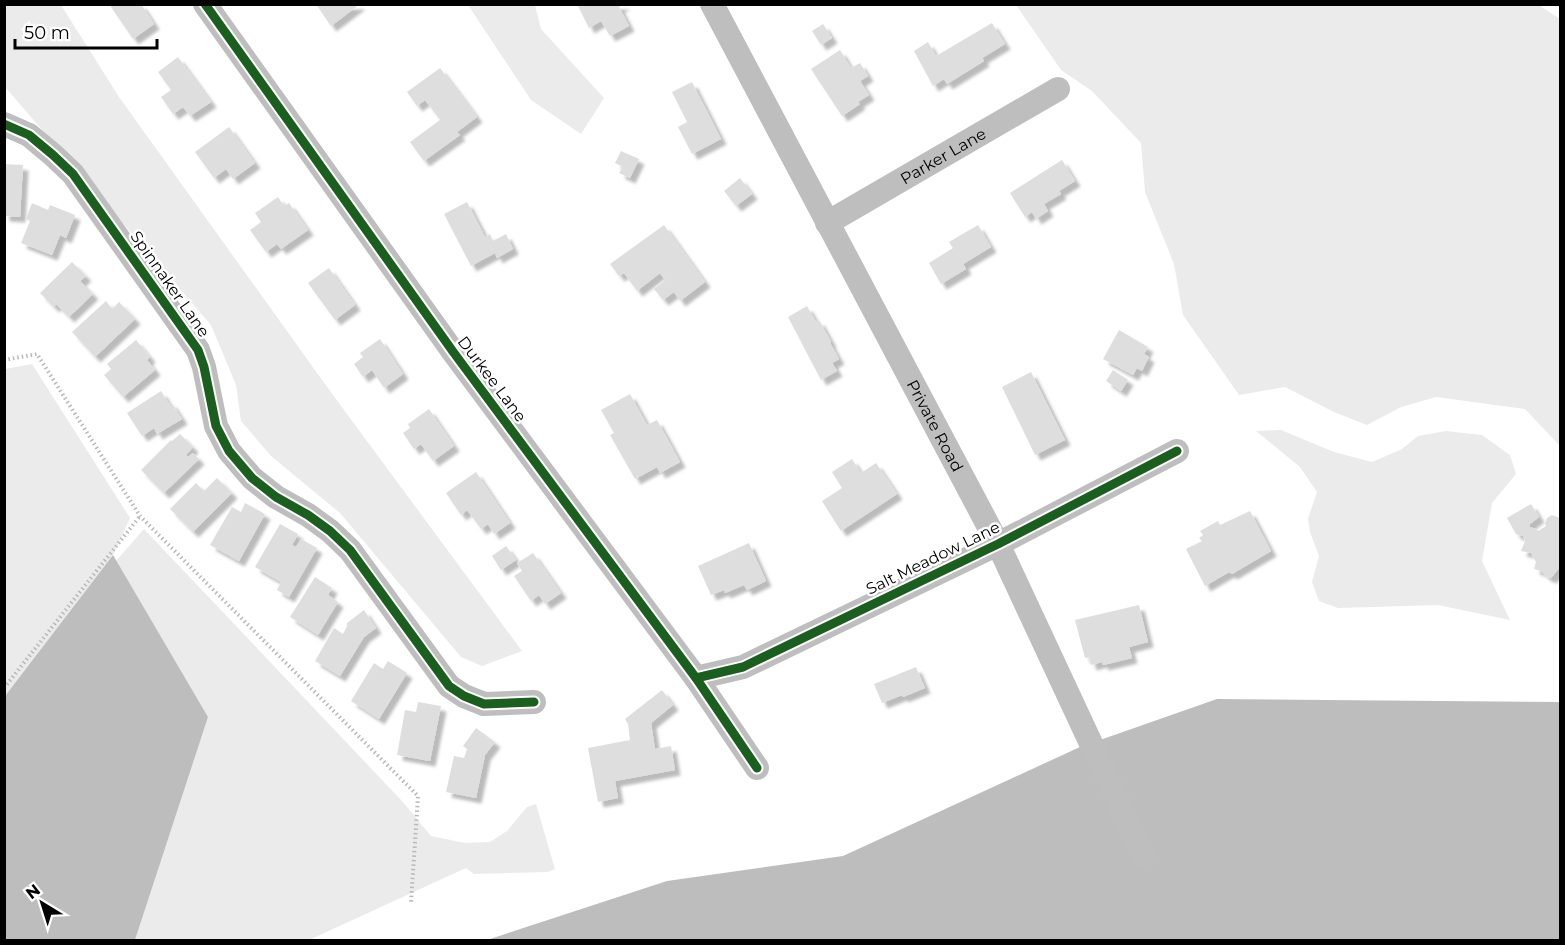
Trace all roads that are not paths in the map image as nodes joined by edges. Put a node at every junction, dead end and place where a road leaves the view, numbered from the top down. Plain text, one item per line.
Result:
1 (205, 4) edge
2 (712, 4) edge
3 (1058, 89) dead end
4 (4, 124) edge
5 (827, 223) junction
6 (1177, 451) dead end
7 (998, 544) junction
8 (696, 678) junction
9 (534, 702) dead end
10 (757, 768) dead end
11 (1143, 855) dead end

1 - 8 street, Durkee Lane
2 - 5 street, Private Road
3 - 5 street, Parker Lane
4 - 9 street, Spinnaker Lane
5 - 7 street, Private Road
6 - 7 street, Salt Meadow Lane
7 - 8 street, Salt Meadow Lane
7 - 11 street, Private Road
8 - 10 street, Durkee Lane

